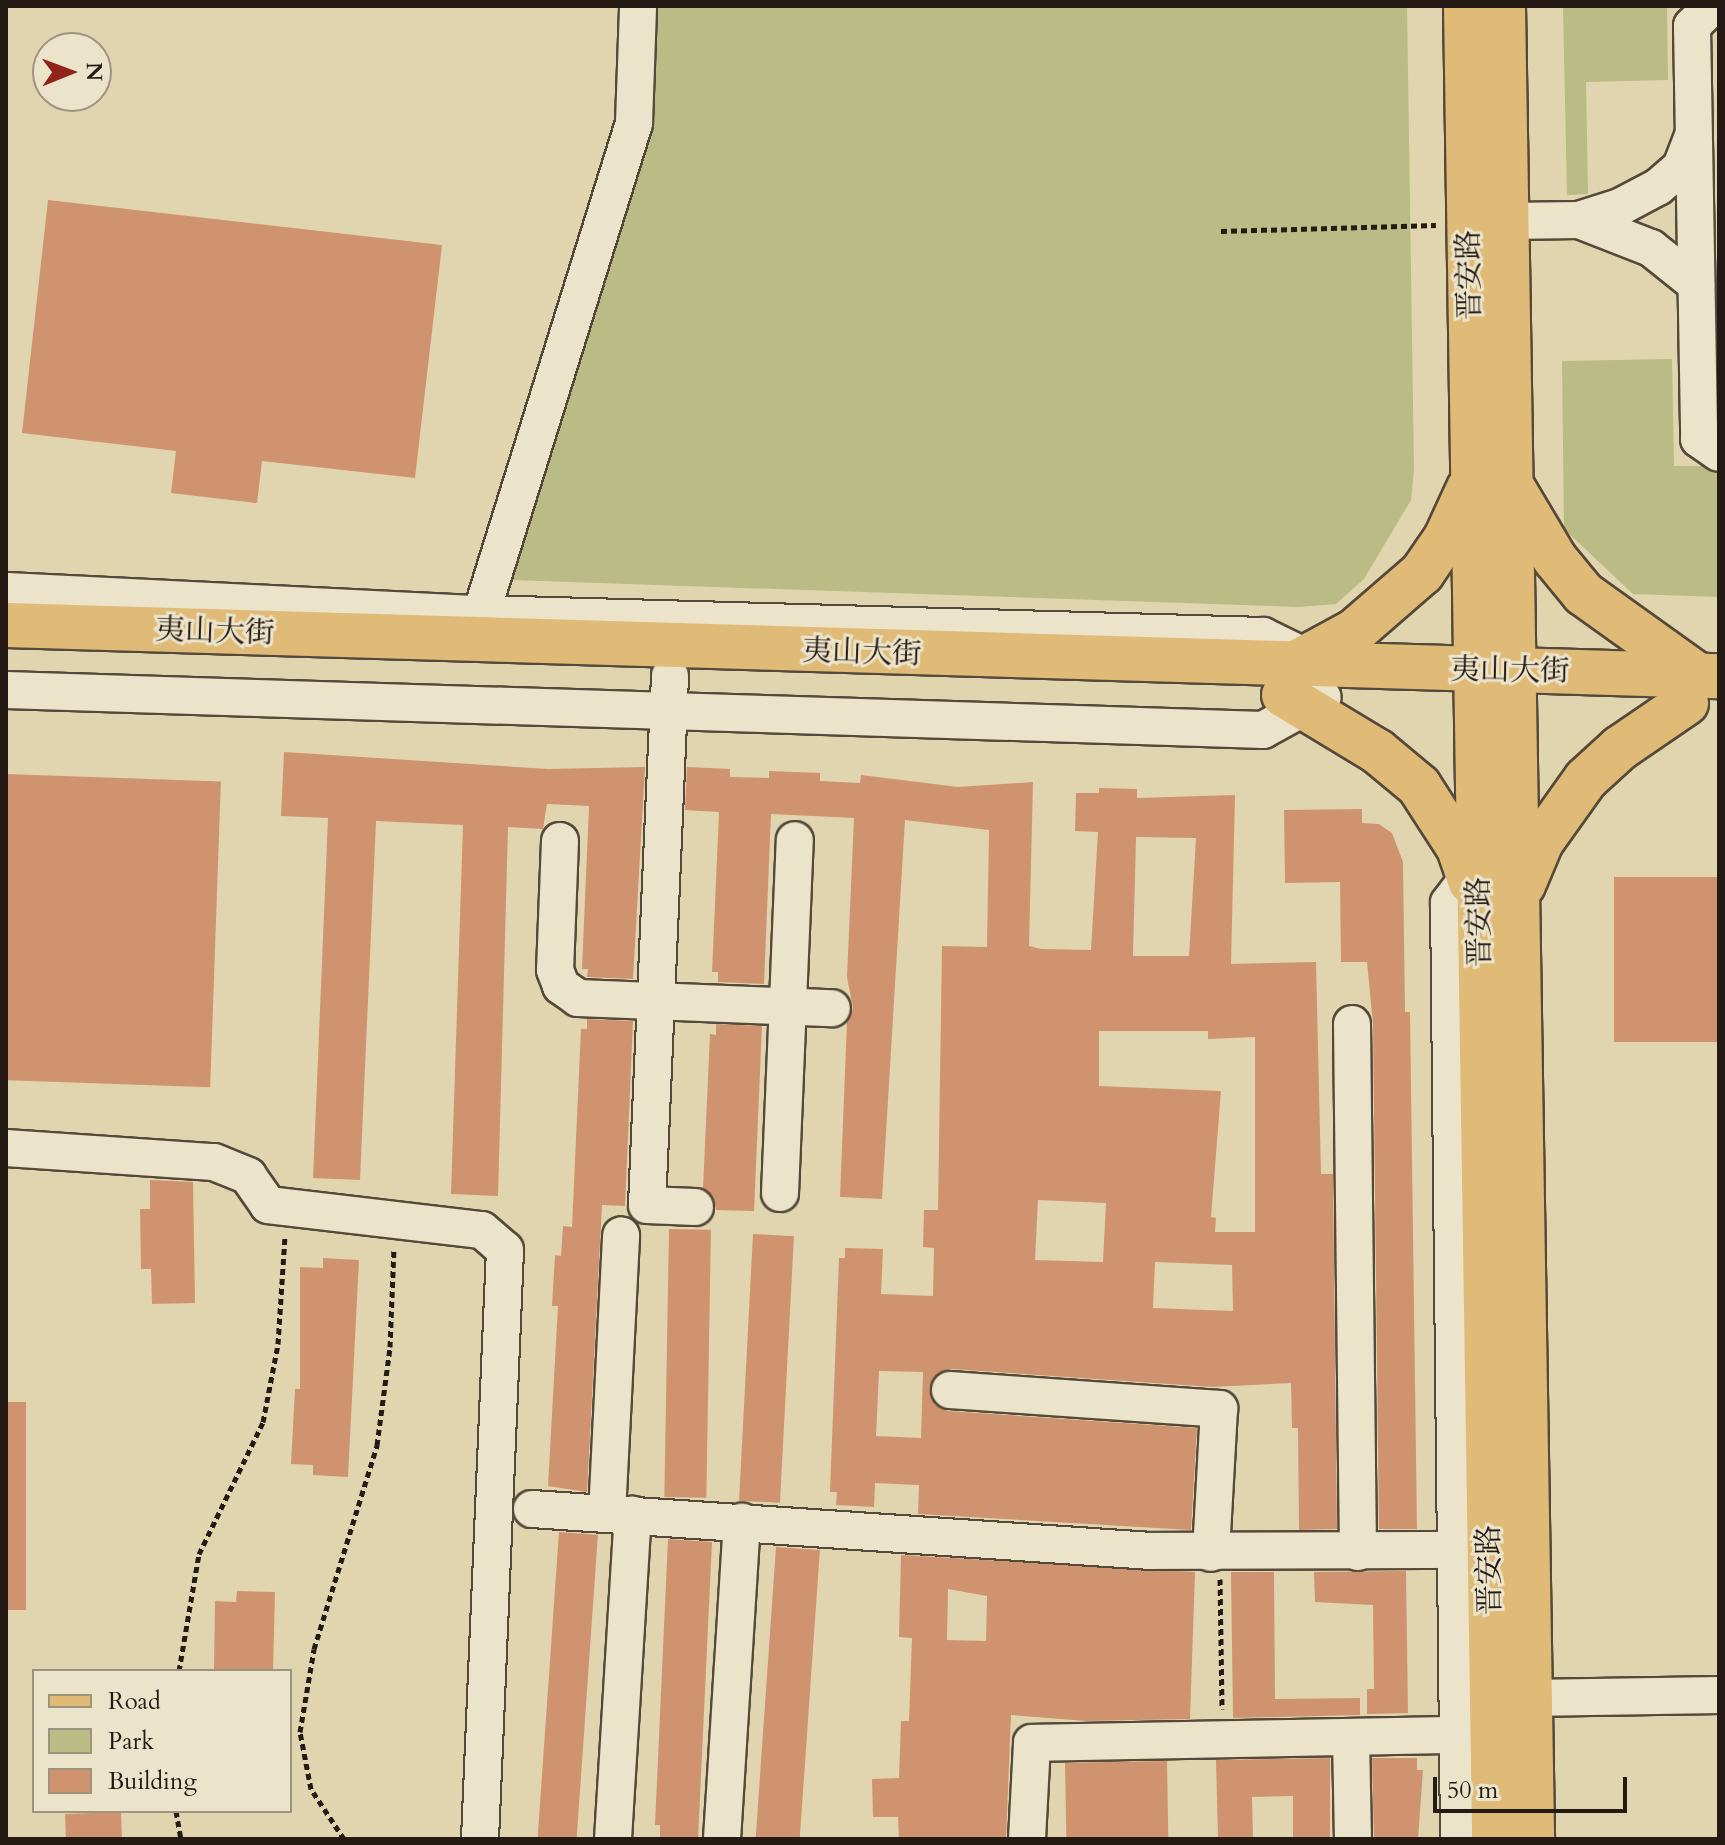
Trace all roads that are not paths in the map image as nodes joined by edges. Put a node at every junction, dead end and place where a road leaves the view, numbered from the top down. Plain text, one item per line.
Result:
1 (638, 6) edge
2 (1466, 6) edge
3 (1503, 6) edge
4 (1719, 8) edge
5 (1694, 135) junction
6 (1579, 220) junction
7 (1488, 223) junction
8 (1696, 284) junction
9 (1719, 453) edge
10 (1492, 481) junction
11 (6, 591) edge
12 (481, 614) junction
13 (6, 625) edge
14 (6, 654) edge
15 (1306, 682) junction
16 (1495, 685) junction
17 (6, 690) edge
18 (1705, 690) edge
19 (669, 696) junction
20 (795, 840) dead end
21 (560, 841) dead end
22 (1486, 887) junction
23 (656, 1001) junction
24 (788, 1007) junction
25 (832, 1008) dead end
26 (1352, 1024) dead end
27 (6, 1148) edge
28 (780, 1193) dead end
29 (695, 1207) dead end
30 (621, 1235) dead end
31 (950, 1390) dead end
32 (532, 1509) dead end
33 (620, 1514) junction
34 (742, 1522) junction
35 (1473, 1550) junction
36 (1358, 1552) junction
37 (1216, 1566) junction
38 (1719, 1695) edge
39 (1529, 1698) junction
40 (1475, 1734) junction
41 (1351, 1737) junction
42 (480, 1839) edge
43 (613, 1839) edge
44 (722, 1839) edge
45 (1027, 1839) edge
46 (1353, 1839) edge
47 (1459, 1839) edge
48 (1494, 1839) edge
49 (1532, 1839) edge

1 - 12 street
2 - 7 main road, 晋安路
3 - 7 main road, 晋安路
4 - 5 street
5 - 6 street
5 - 8 street
6 - 7 street
6 - 8 street
7 - 10 main road, 晋安路
8 - 9 street
10 - 15 main road
10 - 16 main road, 晋安路
10 - 18 main road
11 - 12 street
12 - 15 street
13 - 15 main road, 夷山大街
14 - 19 main road, 夷山大街
15 - 16 main road, 夷山大街
15 - 19 main road, 夷山大街
15 - 22 main road
16 - 18 main road, 夷山大街
16 - 22 main road, 晋安路
17 - 19 street
18 - 22 main road
19 - 23 street
20 - 24 street
21 - 23 street
22 - 35 main road, 晋安路
22 - 39 main road, 晋安路
23 - 24 street
23 - 29 street
24 - 25 street
24 - 28 street
26 - 36 street
27 - 42 street
30 - 33 street
31 - 37 street
32 - 33 street
33 - 34 street
33 - 43 street
34 - 37 street
34 - 44 street
35 - 36 street
35 - 40 main road, 晋安路
36 - 37 street
38 - 39 street
39 - 49 main road, 晋安路
40 - 41 street
40 - 47 street
40 - 48 main road, 晋安路
41 - 45 street
41 - 46 street

